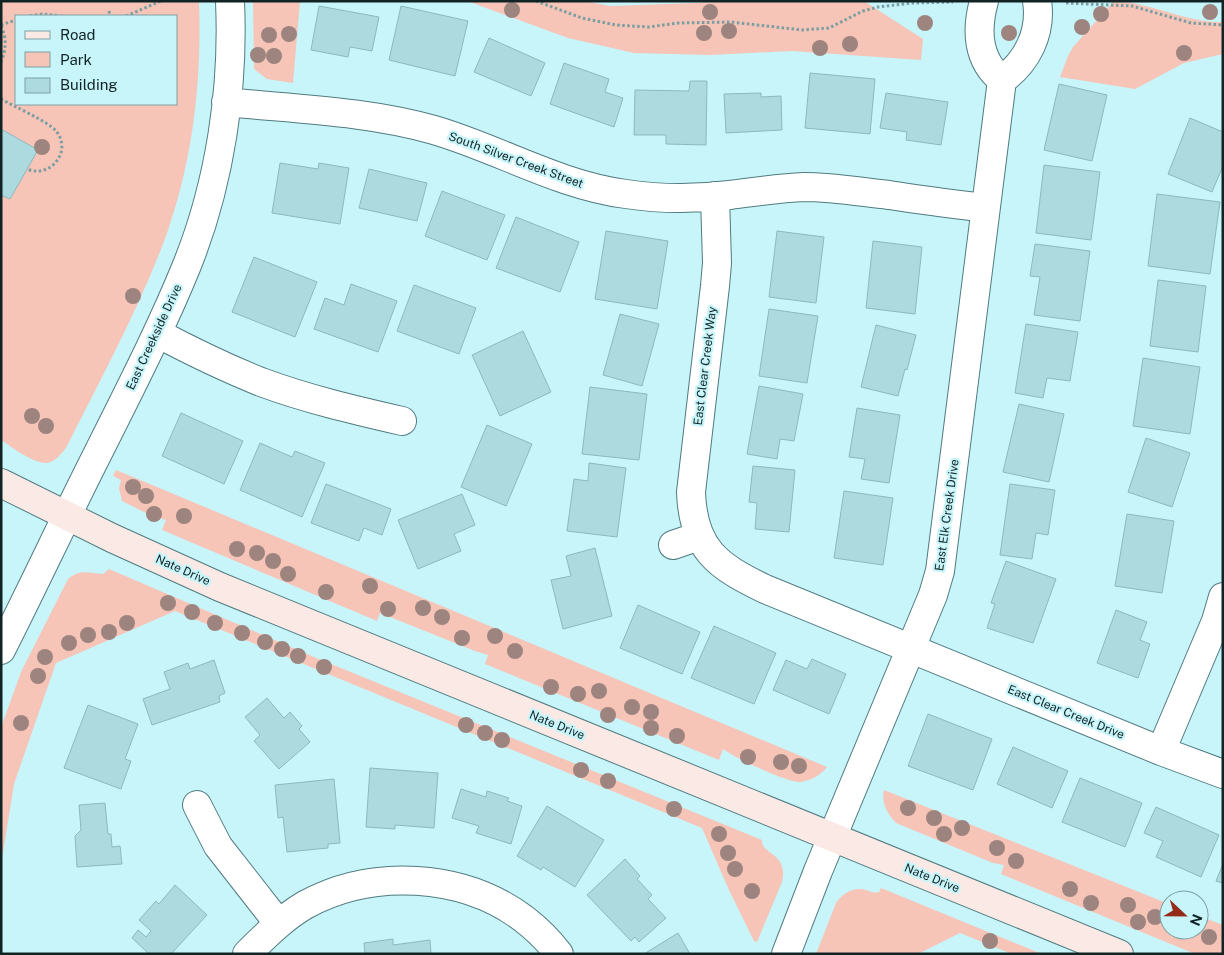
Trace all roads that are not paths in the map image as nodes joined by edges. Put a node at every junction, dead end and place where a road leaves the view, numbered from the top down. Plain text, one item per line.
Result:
1 (230, 1) edge
2 (984, 1) edge
3 (1037, 1) edge
4 (1002, 80) junction
5 (226, 102) junction
6 (715, 196) junction
7 (986, 208) junction
8 (158, 333) junction
9 (402, 421) dead end
10 (1, 483) edge
11 (66, 516) junction
12 (699, 536) junction
13 (673, 545) dead end
14 (1223, 597) edge
15 (910, 649) junction
16 (1, 650) edge
17 (1161, 751) junction
18 (1223, 774) edge
19 (197, 805) dead end
20 (832, 836) junction
21 (279, 924) junction
22 (247, 954) edge
23 (559, 954) edge
24 (786, 954) edge
25 (1119, 954) edge

1 - 5 street, East Creekside Drive
2 - 4 street
3 - 4 street
4 - 7 street, East Elk Creek Drive
5 - 6 street, South Silver Creek Street
5 - 8 street, East Creekside Drive
6 - 7 street, South Silver Creek Street
6 - 12 street, East Clear Creek Way
7 - 15 street, East Elk Creek Drive
8 - 9 street
8 - 11 street, East Creekside Drive
10 - 11 street, Nate Drive
11 - 16 street, East Creekside Drive
11 - 20 street, Nate Drive
12 - 13 street
12 - 15 street, East Clear Creek Way
14 - 17 street
15 - 17 street, East Clear Creek Drive
15 - 20 street, East Elk Creek Drive
17 - 18 street, East Clear Creek Drive
19 - 21 street
20 - 24 street, East Elk Creek Drive
20 - 25 street, Nate Drive
21 - 22 street
21 - 23 street

